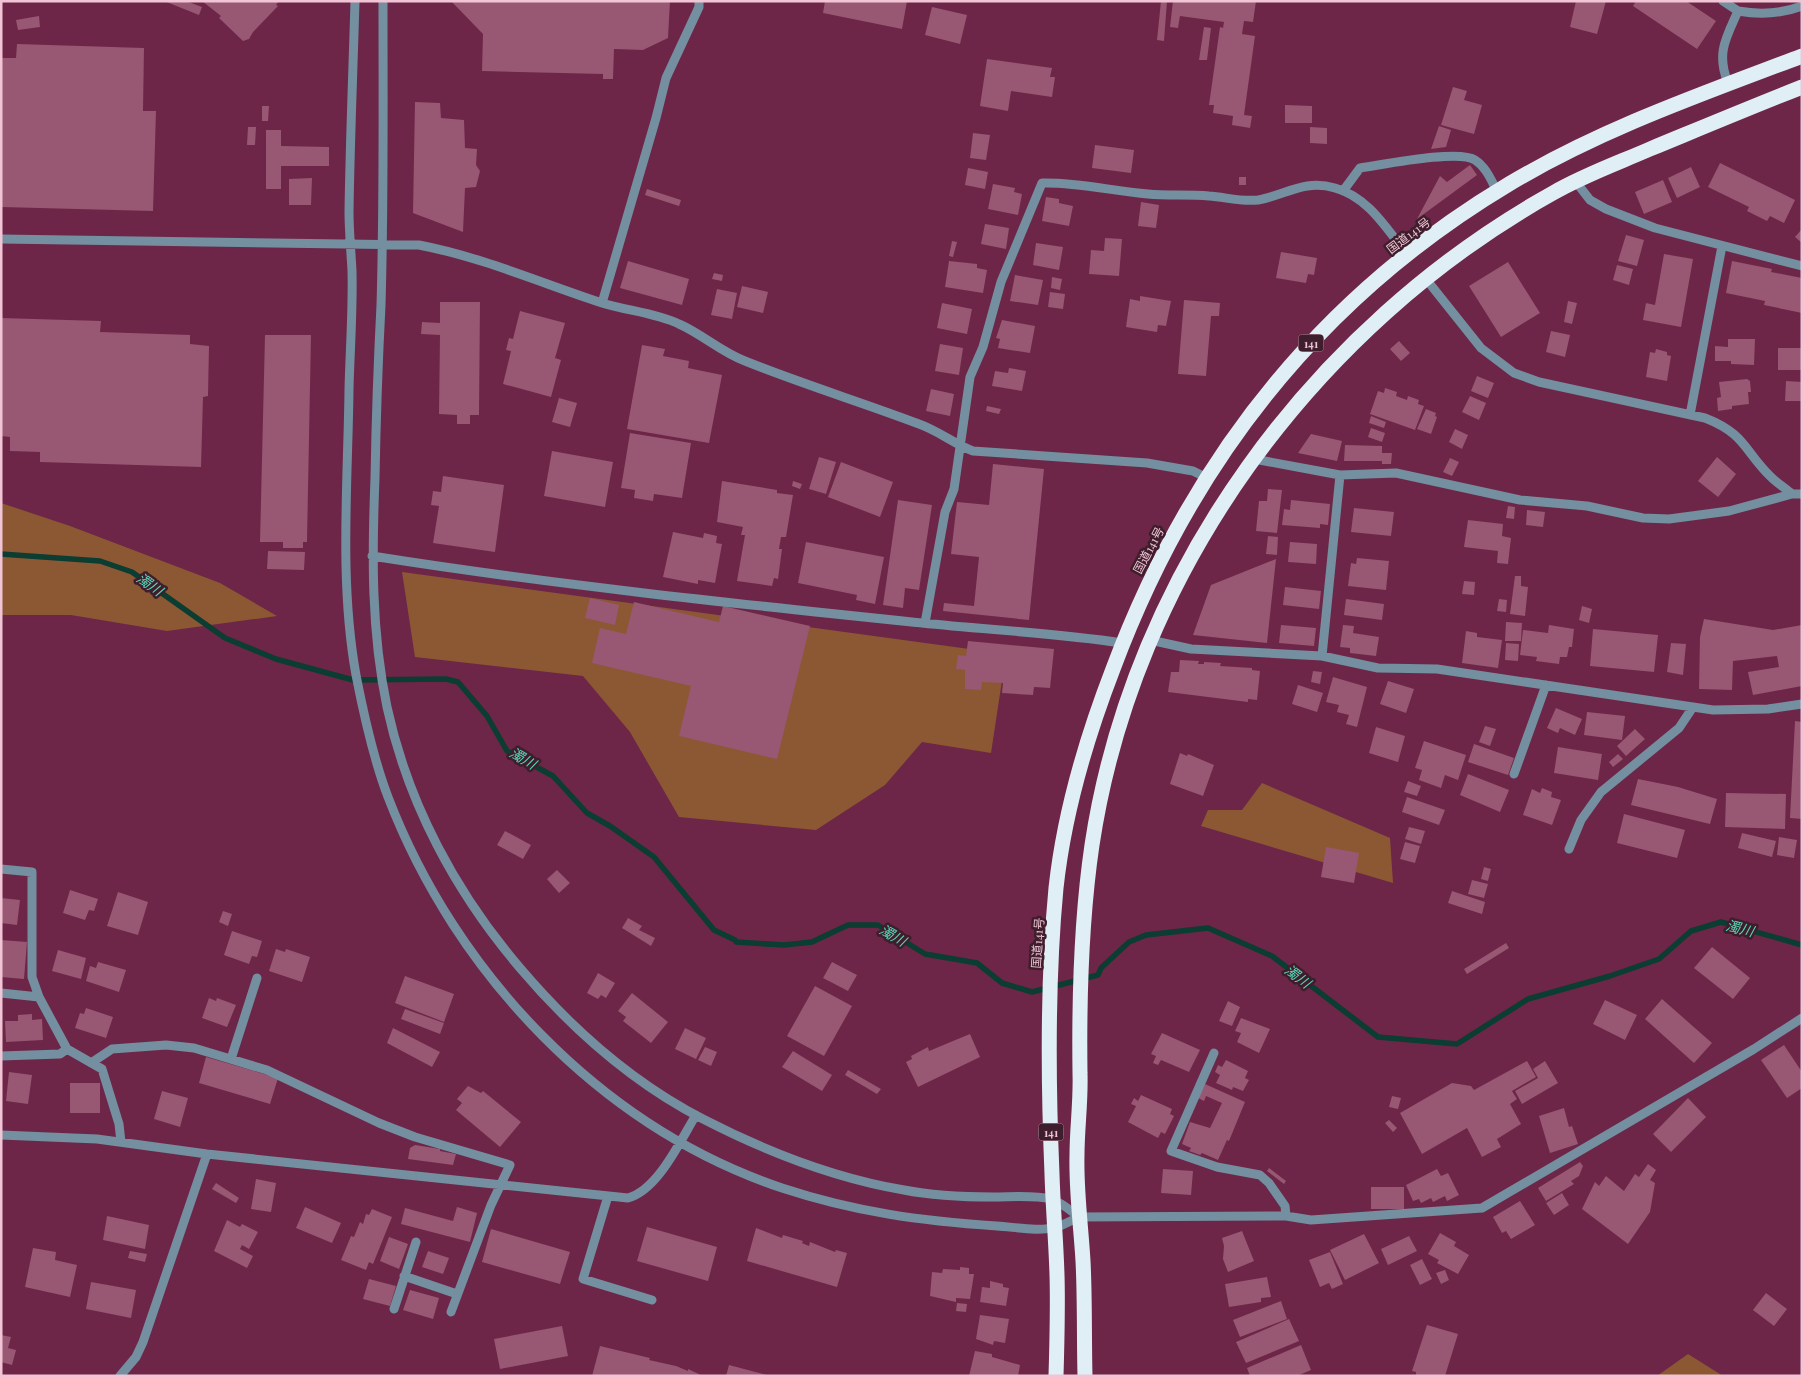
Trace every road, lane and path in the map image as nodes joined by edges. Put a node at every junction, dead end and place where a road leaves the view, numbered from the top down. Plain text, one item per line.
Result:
1 (356, 1) edge
2 (383, 1) edge
3 (699, 1) edge
4 (1723, 1) edge
5 (1802, 6) edge
6 (1738, 11) junction
7 (1802, 56) edge
8 (1728, 83) junction
9 (1802, 86) edge
10 (1576, 182) junction
11 (1343, 191) junction
12 (1497, 191) junction
13 (1, 239) edge
14 (350, 244) junction
15 (382, 245) junction
16 (1722, 246) junction
17 (1406, 253) junction
18 (1802, 266) edge
19 (1426, 278) junction
20 (602, 303) junction
21 (1690, 415) junction
22 (959, 445) junction
23 (1254, 459) junction
24 (1340, 475) junction
25 (1205, 478) junction
26 (1797, 494) edge
27 (372, 556) junction
28 (925, 623) junction
29 (1150, 640) junction
30 (1122, 643) junction
31 (1322, 656) junction
32 (1546, 685) junction
33 (1802, 704) edge
34 (1693, 707) junction
35 (1514, 774) dead end
36 (1569, 849) dead end
37 (1, 869) edge
38 (257, 978) dead end
39 (1, 993) edge
40 (39, 997) junction
41 (1802, 1018) edge
42 (67, 1049) junction
43 (1214, 1053) dead end
44 (1, 1056) edge
45 (231, 1059) junction
46 (91, 1063) junction
47 (696, 1115) junction
48 (1, 1135) edge
49 (680, 1141) junction
50 (121, 1142) junction
51 (207, 1154) junction
52 (500, 1186) junction
53 (608, 1196) junction
54 (1053, 1200) junction
55 (1286, 1216) junction
56 (1079, 1217) junction
57 (1054, 1228) junction
58 (416, 1242) dead end
59 (404, 1276) junction
60 (458, 1294) junction
61 (652, 1300) dead end
62 (394, 1309) dead end
63 (451, 1312) dead end
64 (120, 1376) edge
65 (1056, 1376) edge
66 (1085, 1376) edge

1 - 14 street
2 - 15 street
3 - 20 street
4 - 6 street
5 - 6 street
6 - 8 street
7 - 8 highway, 国道141号 / 141
8 - 12 highway, 国道141号 / 141
9 - 10 highway, 141
10 - 16 street
10 - 19 highway, 141
11 - 12 street
11 - 17 street
11 - 22 street
12 - 17 highway, 国道141号 / 141
13 - 14 street
14 - 15 street
14 - 49 street
15 - 20 street
15 - 27 street
16 - 18 street
16 - 21 street
17 - 25 highway, 国道141号 / 141
19 - 21 street
19 - 23 highway, 141
20 - 22 street
21 - 26 street
22 - 25 street
22 - 28 street
23 - 24 street
23 - 29 highway, 141
24 - 26 street
24 - 31 street
25 - 30 highway, 国道141号 / 141
27 - 28 street
27 - 47 street
28 - 30 street
29 - 31 street
29 - 56 highway, 141
30 - 54 highway, 国道141号 / 141
31 - 32 street
32 - 34 street
32 - 35 street
33 - 34 street
34 - 36 street
37 - 40 street
38 - 45 street
39 - 40 street
40 - 42 street
41 - 55 street
42 - 44 street
42 - 46 street
43 - 55 street
45 - 46 street
45 - 52 street
46 - 50 street
47 - 49 street
47 - 54 street
48 - 50 street
49 - 53 street
49 - 57 street
50 - 51 street
51 - 52 street
51 - 64 street
52 - 53 street
52 - 60 street
53 - 61 street
54 - 56 street
54 - 57 highway, 国道141号 / 141
55 - 56 street
56 - 57 street
56 - 66 highway, 141
57 - 65 highway, 国道141号 / 141
58 - 59 street
59 - 60 street
59 - 62 street
60 - 63 street

